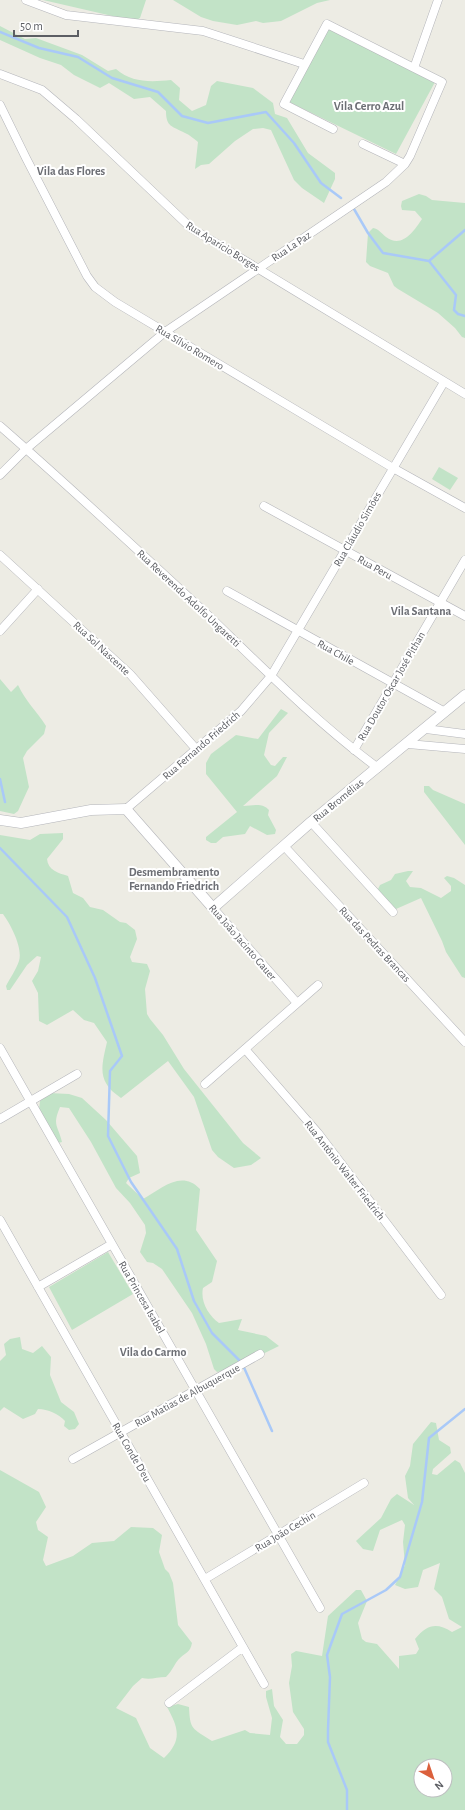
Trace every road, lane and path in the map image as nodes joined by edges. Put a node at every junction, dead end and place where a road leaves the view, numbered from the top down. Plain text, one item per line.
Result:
1 (26, 0) edge
2 (438, 0) edge
3 (304, 64) junction
4 (414, 68) junction
5 (0, 74) edge
6 (0, 105) edge
7 (333, 129) dead end
8 (363, 144) dead end
9 (405, 164) junction
10 (259, 269) junction
11 (165, 332) junction
12 (444, 382) junction
13 (465, 394) edge
14 (0, 426) edge
15 (26, 449) junction
16 (393, 468) junction
17 (0, 475) edge
18 (264, 506) dead end
19 (465, 508) edge
20 (344, 551) junction
21 (0, 555) edge
22 (465, 560) edge
23 (38, 589) junction
24 (227, 592) dead end
25 (440, 603) junction
26 (465, 616) edge
27 (298, 631) junction
28 (0, 632) edge
29 (271, 676) junction
30 (392, 683) junction
31 (465, 695) edge
32 (446, 712) junction
33 (426, 729) junction
34 (465, 734) edge
35 (408, 744) junction
36 (196, 749) junction
37 (465, 749) edge
38 (354, 750) junction
39 (378, 768) junction
40 (126, 808) junction
41 (0, 820) edge
42 (311, 822) junction
43 (284, 846) junction
44 (214, 908) junction
45 (393, 912) dead end
46 (318, 985) dead end
47 (297, 1003) junction
48 (465, 1042) edge
49 (0, 1048) edge
50 (245, 1049) junction
51 (77, 1074) dead end
52 (205, 1084) dead end
53 (31, 1101) junction
54 (0, 1119) edge
55 (0, 1220) edge
56 (112, 1244) junction
57 (38, 1287) junction
58 (441, 1296) dead end
59 (260, 1354) dead end
60 (196, 1390) junction
61 (121, 1432) junction
62 (73, 1459) dead end
63 (364, 1483) dead end
64 (278, 1535) junction
65 (205, 1580) junction
66 (320, 1608) dead end
67 (244, 1647) junction
68 (264, 1684) dead end
69 (169, 1703) dead end

1 - 3 street
2 - 4 street
3 - 4 street
3 - 7 street
4 - 9 street, Rua La Paz
5 - 10 street, Rua Aparício Borges
6 - 11 street, Rua Sílvio Romero
8 - 9 street
9 - 10 street, Rua La Paz
10 - 11 street, Rua La Paz
10 - 12 street, Rua Aparício Borges
11 - 15 street, Rua La Paz
11 - 16 street, Rua Sílvio Romero
12 - 13 street, Rua Aparício Borges
12 - 16 street, Rua Cláudio Simões
14 - 15 street, Rua Reverendo Adolfo Ungaretti
15 - 17 street, Rua La Paz
15 - 29 street, Rua Reverendo Adolfo Ungaretti
16 - 19 street, Rua Sílvio Romero
16 - 20 street, Rua Cláudio Simões
18 - 20 street, Rua Peru
20 - 25 street, Rua Peru
20 - 27 street, Rua Cláudio Simões
21 - 23 street, Rua Sol Nascente
22 - 25 street, Rua Doutor Oscar José Pithan
23 - 28 street
23 - 36 street, Rua Sol Nascente
24 - 27 street, Rua Chile
25 - 26 street, Rua Peru
25 - 30 street, Rua Doutor Oscar José Pithan
27 - 29 street, Rua Cláudio Simões
27 - 30 street, Rua Chile
29 - 36 street, Rua Fernando Friedrich
29 - 38 street, Rua Reverendo Adolfo Ungaretti
30 - 32 street, Rua Chile
30 - 38 street, Rua Doutor Oscar José Pithan
31 - 32 street, Rua Bromélias
32 - 33 street, Rua Bromélias
33 - 34 street
33 - 35 street, Rua Bromélias
35 - 37 street
35 - 39 street, Rua Bromélias
36 - 40 street, Rua Fernando Friedrich
38 - 39 street, Rua Reverendo Adolfo Ungaretti
39 - 42 street, Rua Bromélias
40 - 41 street
40 - 44 street, Rua João Jacinto Gauer
42 - 43 street, Rua Bromélias
42 - 45 street
43 - 44 street, Rua Bromélias
43 - 48 street, Rua das Pedras Brancas
44 - 47 street, Rua João Jacinto Gauer
46 - 47 street
47 - 50 street
49 - 53 street, Rua Princesa Isabel
50 - 52 street
50 - 58 street, Rua Antônio Walter Friedrich
51 - 53 street
53 - 54 street
53 - 56 street, Rua Princesa Isabel
55 - 57 street, Rua Conde D'eu
56 - 57 street
56 - 60 street, Rua Princesa Isabel
57 - 61 street, Rua Conde D'eu
59 - 60 street, Rua Matias de Albuquerque
60 - 61 street, Rua Matias de Albuquerque
60 - 64 street, Rua Princesa Isabel
61 - 62 street, Rua Matias de Albuquerque
61 - 65 street, Rua Conde D'eu
63 - 64 street, Rua João Cechin
64 - 65 street, Rua João Cechin
64 - 66 street, Rua Princesa Isabel
65 - 67 street, Rua Conde D'eu
67 - 68 street, Rua Conde D'eu
67 - 69 street

